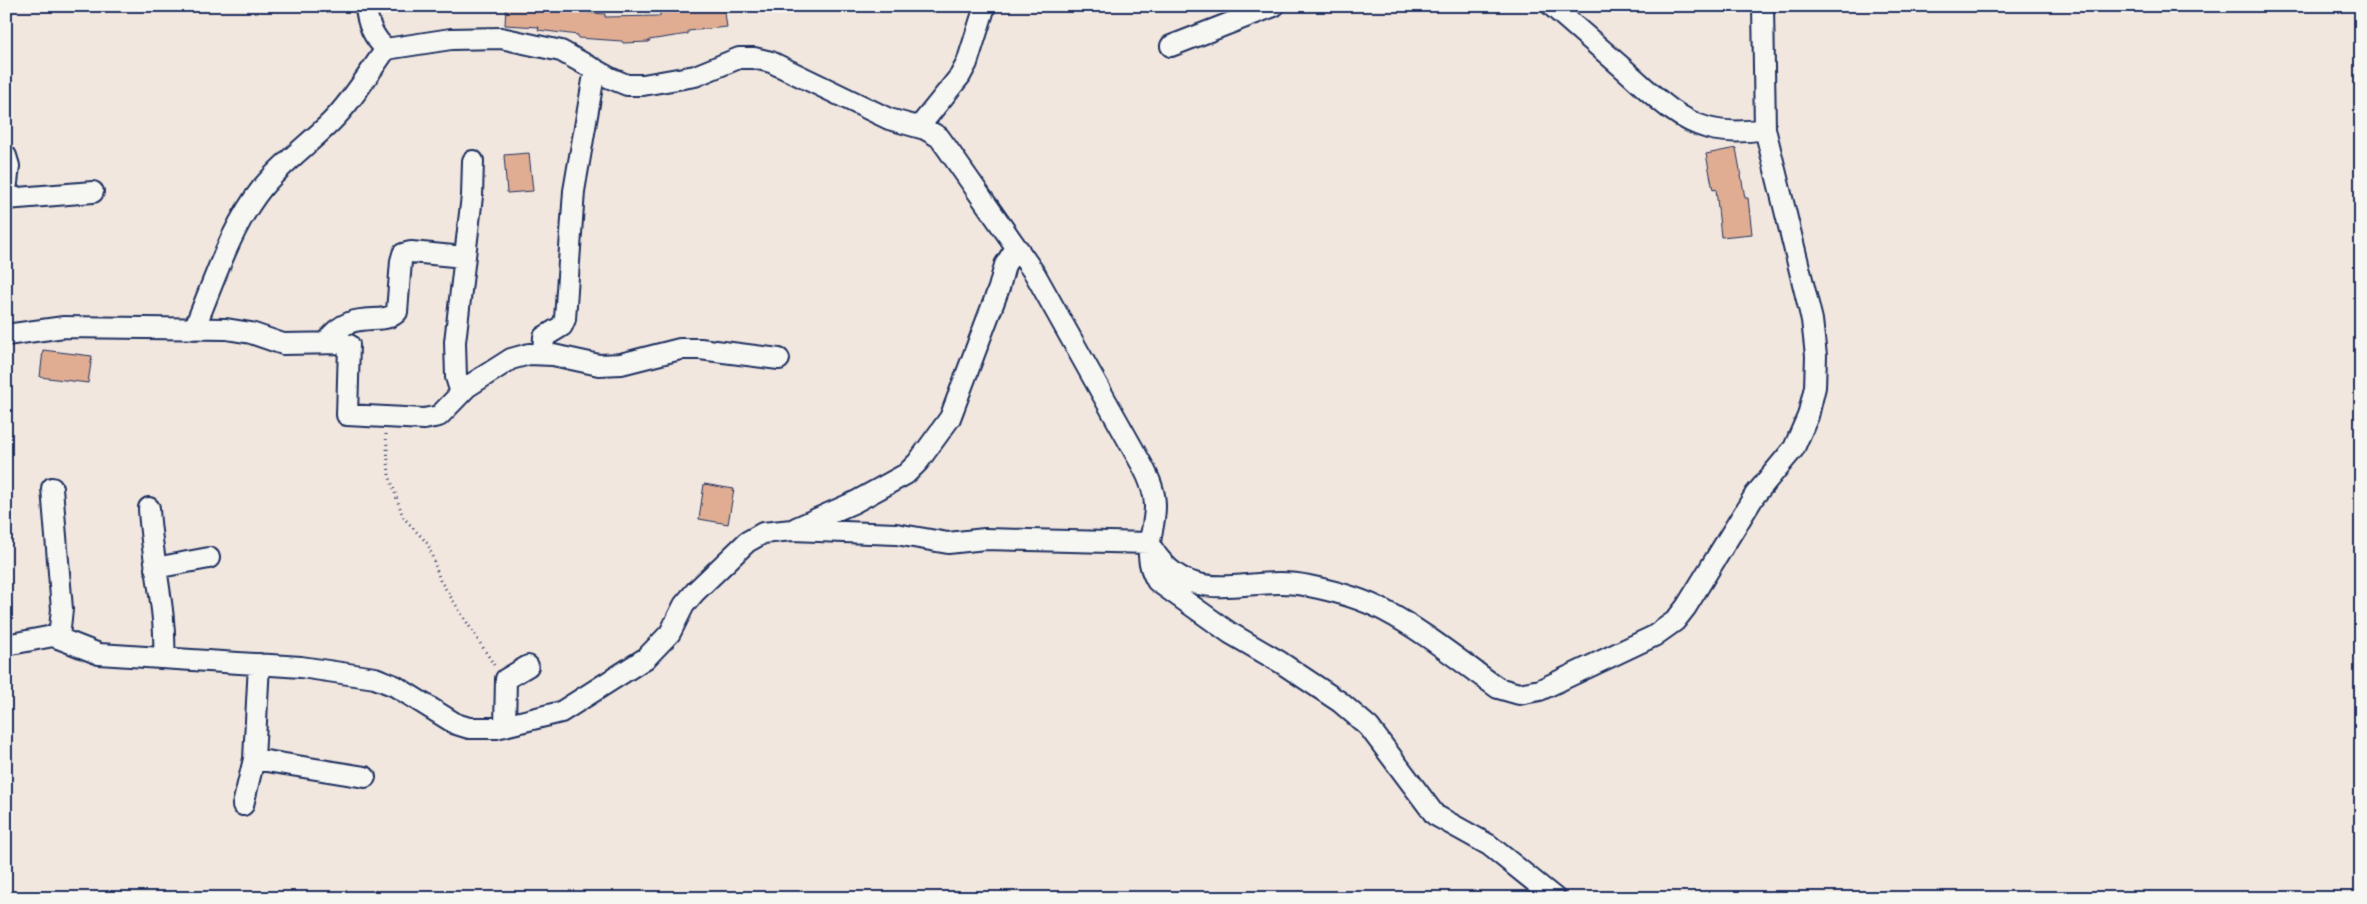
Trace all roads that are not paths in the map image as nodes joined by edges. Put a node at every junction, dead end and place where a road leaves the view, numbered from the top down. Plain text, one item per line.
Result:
1 (366, 6) edge
2 (985, 6) edge
3 (1274, 6) edge
4 (1552, 6) edge
5 (1762, 6) edge
6 (1171, 46) dead end
7 (386, 49) junction
8 (596, 69) junction
9 (919, 127) junction
10 (1765, 129) junction
11 (6, 156) edge
12 (473, 161) dead end
13 (6, 191) edge
14 (93, 192) dead end
15 (6, 199) edge
16 (1019, 250) junction
17 (464, 257) junction
18 (194, 329) junction
19 (6, 335) edge
20 (326, 342) junction
21 (543, 354) junction
22 (779, 359) dead end
23 (461, 394) junction
24 (52, 488) dead end
25 (148, 508) dead end
26 (792, 530) junction
27 (1148, 543) junction
28 (209, 558) dead end
29 (155, 568) junction
30 (59, 637) junction
31 (6, 645) edge
32 (164, 658) junction
33 (259, 664) junction
34 (528, 666) dead end
35 (505, 726) junction
36 (254, 759) junction
37 (365, 777) dead end
38 (243, 805) dead end
39 (1555, 898) edge

1 - 7 street
2 - 9 street
3 - 6 street
4 - 10 street
5 - 10 street
7 - 8 street
7 - 18 street
8 - 9 street
8 - 21 street
9 - 16 street
10 - 27 street
11 - 13 street
12 - 17 street
14 - 15 street
16 - 26 street
16 - 27 street
17 - 20 street
17 - 23 street
18 - 19 street
18 - 20 street
20 - 23 street
21 - 22 street
21 - 23 street
24 - 30 street
25 - 29 street
26 - 27 street
26 - 35 street
27 - 39 street
28 - 29 street
29 - 32 street
30 - 31 street
30 - 32 street
32 - 33 street
33 - 35 street
33 - 36 street
34 - 35 street
36 - 37 street
36 - 38 street

